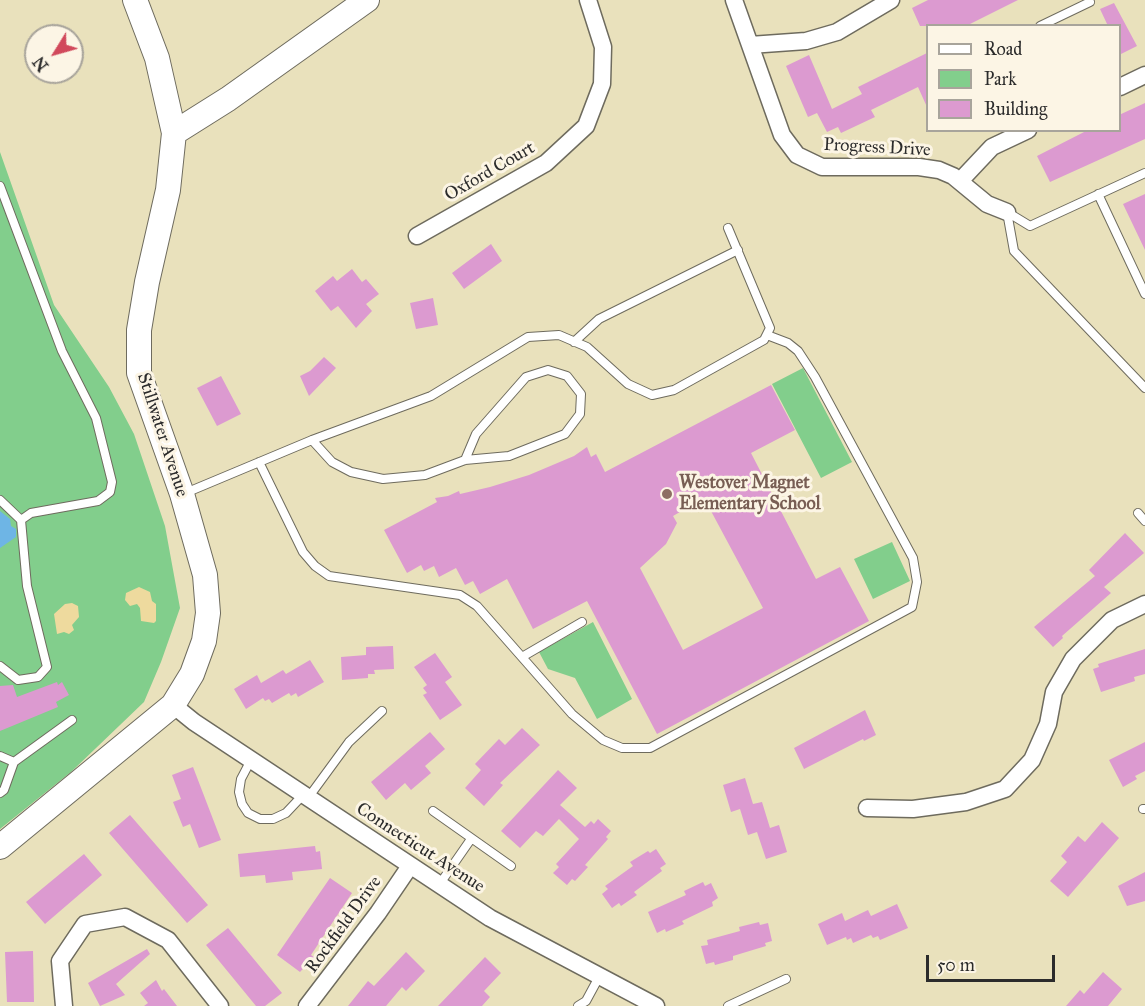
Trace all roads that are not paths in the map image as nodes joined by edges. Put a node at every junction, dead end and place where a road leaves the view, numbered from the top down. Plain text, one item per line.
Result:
1 (135, 0) edge
2 (368, 0) edge
3 (588, 0) edge
4 (734, 0) edge
5 (891, 0) edge
6 (1090, 2) dead end
7 (1058, 22) edge
8 (750, 45) junction
9 (1145, 75) edge
10 (1121, 86) edge
11 (174, 133) junction
12 (1018, 133) edge
13 (1145, 173) edge
14 (960, 181) junction
15 (0, 186) edge
16 (1098, 194) junction
17 (1006, 212) junction
18 (728, 228) dead end
19 (417, 236) dead end
20 (738, 250) junction
21 (1145, 294) edge
22 (767, 335) junction
23 (574, 342) junction
24 (1145, 388) edge
25 (312, 440) junction
26 (465, 460) junction
27 (259, 462) junction
28 (182, 494) junction
29 (0, 501) edge
30 (1138, 513) dead end
31 (21, 520) junction
32 (1145, 521) edge
33 (1145, 604) edge
34 (582, 622) dead end
35 (522, 657) junction
36 (0, 666) edge
37 (173, 705) junction
38 (382, 711) dead end
39 (72, 720) dead end
40 (0, 756) edge
41 (251, 760) junction
42 (14, 762) junction
43 (0, 793) edge
44 (306, 796) junction
45 (867, 808) dead end
46 (433, 811) dead end
47 (471, 839) junction
48 (0, 847) edge
49 (410, 866) junction
50 (511, 866) dead end
51 (439, 885) junction
52 (599, 976) junction
53 (786, 979) dead end
54 (64, 1006) edge
55 (220, 1006) edge
56 (307, 1006) edge
57 (578, 1006) edge
58 (657, 1006) edge
59 (728, 1006) edge

1 - 11 main road, Stillwater Avenue
2 - 11 main road
3 - 19 street, Oxford Court
4 - 8 street, Progress Drive
5 - 8 street
6 - 7 lane
8 - 14 street, Progress Drive
9 - 10 street
11 - 28 main road, Stillwater Avenue
12 - 14 street
13 - 16 lane
14 - 17 street, Progress Drive
15 - 31 lane
16 - 17 lane
16 - 21 lane
17 - 24 lane
18 - 20 lane
20 - 22 lane
20 - 23 lane
22 - 23 lane
22 - 35 lane
23 - 25 lane
25 - 26 lane
25 - 27 lane
26 - 26 lane
27 - 28 lane
27 - 35 lane
28 - 37 main road, Stillwater Avenue
29 - 31 lane
30 - 32 lane
31 - 36 lane
33 - 45 street
34 - 35 lane
37 - 41 street, Connecticut Avenue
37 - 48 main road, Stillwater Avenue
38 - 44 lane
39 - 42 lane
40 - 42 lane
41 - 44 street, Connecticut Avenue
41 - 44 lane
42 - 43 lane
44 - 49 street, Connecticut Avenue
46 - 47 lane
47 - 50 lane
47 - 51 lane
49 - 51 street, Connecticut Avenue
49 - 56 street, Rockfield Drive
51 - 52 street, Connecticut Avenue
52 - 57 lane
52 - 58 street, Connecticut Avenue
53 - 59 lane
54 - 55 street

